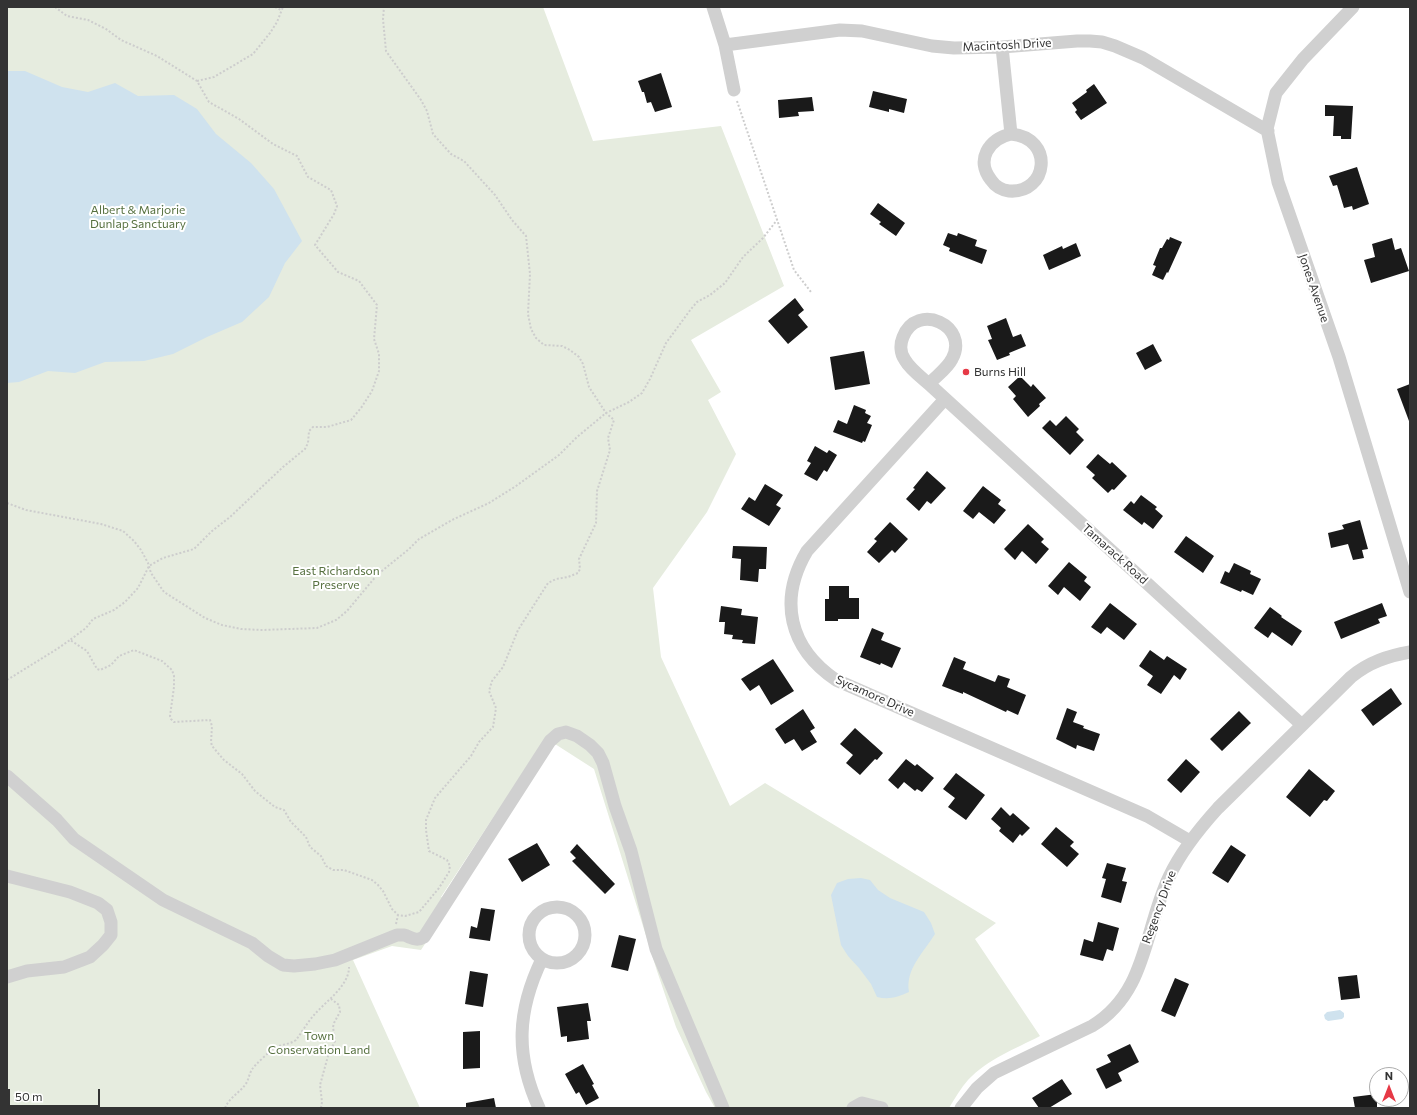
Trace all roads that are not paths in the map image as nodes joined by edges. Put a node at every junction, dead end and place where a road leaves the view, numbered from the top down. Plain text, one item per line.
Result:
1 (713, 7) edge
2 (1353, 7) edge
3 (725, 45) junction
4 (1002, 47) junction
5 (734, 90) road end
6 (1268, 132) junction
7 (1011, 134) junction
8 (929, 384) junction
9 (945, 399) junction
10 (1410, 592) edge
11 (1410, 652) edge
12 (1302, 725) junction
13 (7, 776) edge
14 (1190, 841) junction
15 (7, 876) edge
16 (542, 959) junction
17 (7, 977) edge
18 (539, 1108) edge
19 (723, 1108) edge
20 (853, 1108) edge
21 (882, 1108) edge
22 (961, 1108) edge

1 - 3 street
2 - 6 street, Jones Avenue
3 - 4 street, Macintosh Drive
3 - 5 street
4 - 6 street, Macintosh Drive
4 - 7 street
6 - 10 street, Jones Avenue
7 - 7 street
8 - 8 street, Tamarack Road
8 - 9 street, Tamarack Road
9 - 12 street, Tamarack Road
9 - 14 street, Sycamore Drive
11 - 12 street, Regency Drive
12 - 14 street, Regency Drive
13 - 19 street
14 - 22 street, Regency Drive
15 - 17 street
16 - 16 street
16 - 18 street
20 - 21 street

